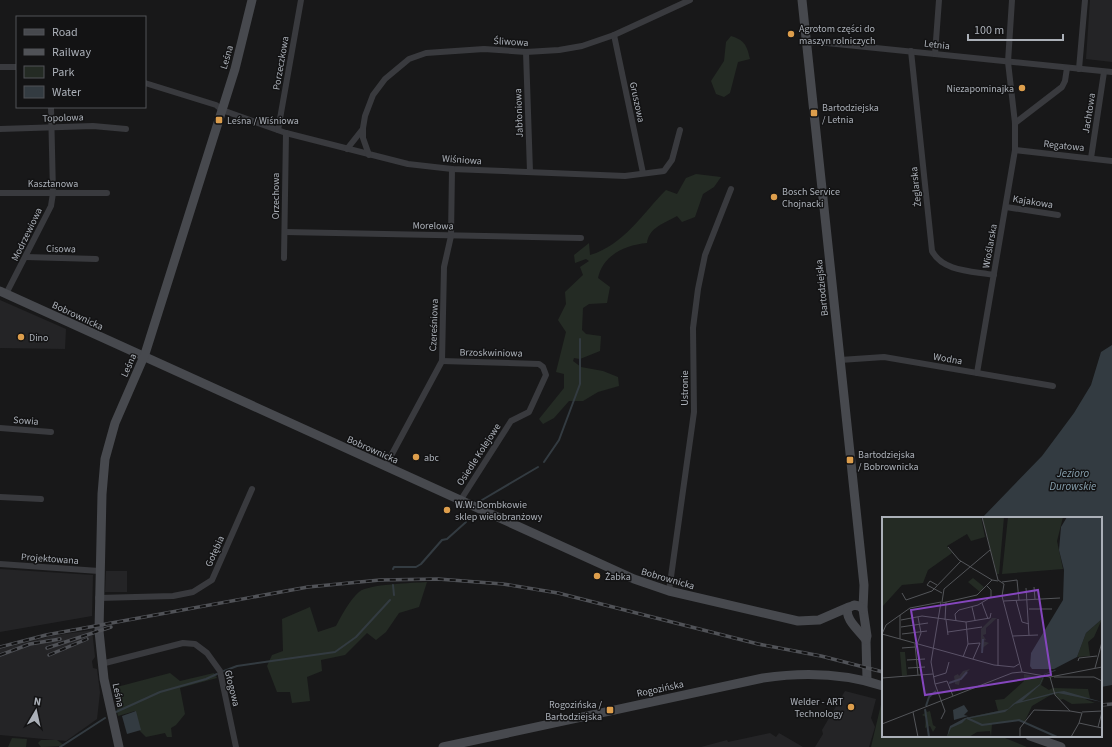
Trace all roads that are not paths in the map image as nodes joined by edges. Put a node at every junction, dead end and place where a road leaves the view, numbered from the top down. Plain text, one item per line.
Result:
1 (252, 0) edge
2 (302, 0) edge
3 (690, 0) edge
4 (802, 0) edge
5 (939, 0) edge
6 (1012, 0) edge
7 (1085, 0) edge
8 (614, 35) junction
9 (807, 43) junction
10 (911, 51) junction
11 (526, 52) junction
12 (935, 54) junction
13 (1008, 62) junction
14 (0, 67) edge
15 (16, 67) edge
16 (1067, 68) junction
17 (1079, 69) junction
18 (1104, 72) junction
19 (1112, 72) edge
20 (146, 83) edge
21 (51, 108) edge
22 (222, 110) junction
23 (1015, 122) junction
24 (51, 128) junction
25 (363, 128) junction
26 (0, 129) edge
27 (126, 129) dead end
28 (278, 130) junction
29 (680, 130) dead end
30 (286, 133) junction
31 (347, 149) junction
32 (1015, 150) junction
33 (369, 156) junction
34 (1091, 158) junction
35 (1112, 161) edge
36 (452, 169) junction
37 (530, 172) junction
38 (643, 173) junction
39 (731, 190) dead end
40 (0, 193) edge
41 (53, 193) junction
42 (107, 193) dead end
43 (1006, 207) junction
44 (1058, 215) dead end
45 (285, 232) junction
46 (450, 236) junction
47 (581, 238) dead end
48 (26, 257) junction
49 (96, 258) dead end
50 (284, 258) dead end
51 (994, 275) junction
52 (3, 293) edge
53 (144, 357) junction
54 (840, 360) junction
55 (442, 361) junction
56 (539, 364) joint
57 (977, 373) junction
58 (1053, 386) dead end
59 (0, 428) edge
60 (51, 432) dead end
61 (385, 467) junction
62 (252, 489) dead end
63 (0, 497) edge
64 (41, 499) dead end
65 (460, 501) junction
66 (0, 564) edge
67 (99, 571) junction
68 (861, 574) junction
69 (669, 591) junction
70 (98, 598) junction
71 (850, 606) junction
72 (836, 613) junction
73 (863, 613) junction
74 (849, 619) junction
75 (866, 640) junction
76 (101, 664) junction
77 (867, 680) junction
78 (882, 686) edge
79 (1033, 737) edge
80 (119, 747) edge
81 (236, 747) edge
82 (443, 747) edge
83 (1061, 747) edge

1 - 22 street, Leśna
2 - 28 street, Porzeczkowa
3 - 8 street, Śliwowa
4 - 9 street, Bartodziejska
5 - 12 street
6 - 13 street, Wioślarska
7 - 17 street
8 - 11 street, Śliwowa
8 - 38 street, Gruszowa
9 - 10 street, Letnia
9 - 54 street, Bartodziejska
10 - 12 street, Letnia
10 - 51 street, Żeglarska
11 - 25 street, Śliwowa
11 - 37 street, Jabłoniowa
12 - 13 street, Letnia
13 - 16 street, Letnia
13 - 23 street, Wioślarska
14 - 15 street
16 - 17 street, Letnia
16 - 23 street
17 - 18 street, Letnia
18 - 19 street, Letnia
18 - 34 street, Jachtowa
20 - 22 street, Wiśniowa
21 - 24 street, Modrzewiowa
22 - 28 street, Wiśniowa
22 - 53 street, Leśna
23 - 32 street, Wioślarska
24 - 26 street, Topolowa
24 - 27 street, Topolowa
24 - 41 street, Modrzewiowa
25 - 31 street, Śliwowa
25 - 33 street, Śliwowa
28 - 30 street, Wiśniowa
29 - 38 street, Wiśniowa
30 - 31 street, Wiśniowa
30 - 45 street, Orzechowa
31 - 33 street, Wiśniowa
32 - 34 street, Regatowa
32 - 43 street, Wioślarska
33 - 36 street, Wiśniowa
34 - 35 street, Regatowa
36 - 37 street, Wiśniowa
36 - 46 street, Czereśniowa
37 - 38 street, Wiśniowa
39 - 69 street, Ustronie
40 - 41 street, Kasztanowa
41 - 42 street, Kasztanowa
41 - 48 street, Modrzewiowa
43 - 44 street, Kajakowa
43 - 51 street, Wioślarska
45 - 46 street, Morelowa
45 - 50 street, Orzechowa
46 - 47 street, Morelowa
46 - 55 street, Czereśniowa
48 - 49 street, Cisowa
48 - 52 street, Modrzewiowa
51 - 57 street, Wioślarska
52 - 53 street, Bobrownicka
53 - 61 street, Bobrownicka
53 - 67 street, Leśna
54 - 57 street, Wodna
54 - 68 street, Bartodziejska
55 - 56 street, Brzoskwiniowa
55 - 61 street, Czereśniowa
56 - 65 street, Osiedle Kolejowe
57 - 58 street, Wodna
59 - 60 street, Sowia
61 - 65 street, Bobrownicka
62 - 70 street, Gołębia
63 - 64 street
65 - 69 street, Bobrownicka
66 - 67 street, Projektowana
67 - 70 street, Leśna
68 - 71 street, Bartodziejska
68 - 73 street, Bartodziejska
69 - 72 street, Bobrownicka
70 - 76 street, Leśna
71 - 72 street, Bobrownicka
71 - 73 street
71 - 74 street
72 - 74 street
73 - 74 street
73 - 75 street, Bartodziejska
74 - 75 street
75 - 77 street, Bartodziejska
76 - 80 street, Leśna
76 - 81 street, Głogowa
77 - 78 street, Rogozińska
77 - 82 street, Rogozińska
79 - 83 street

